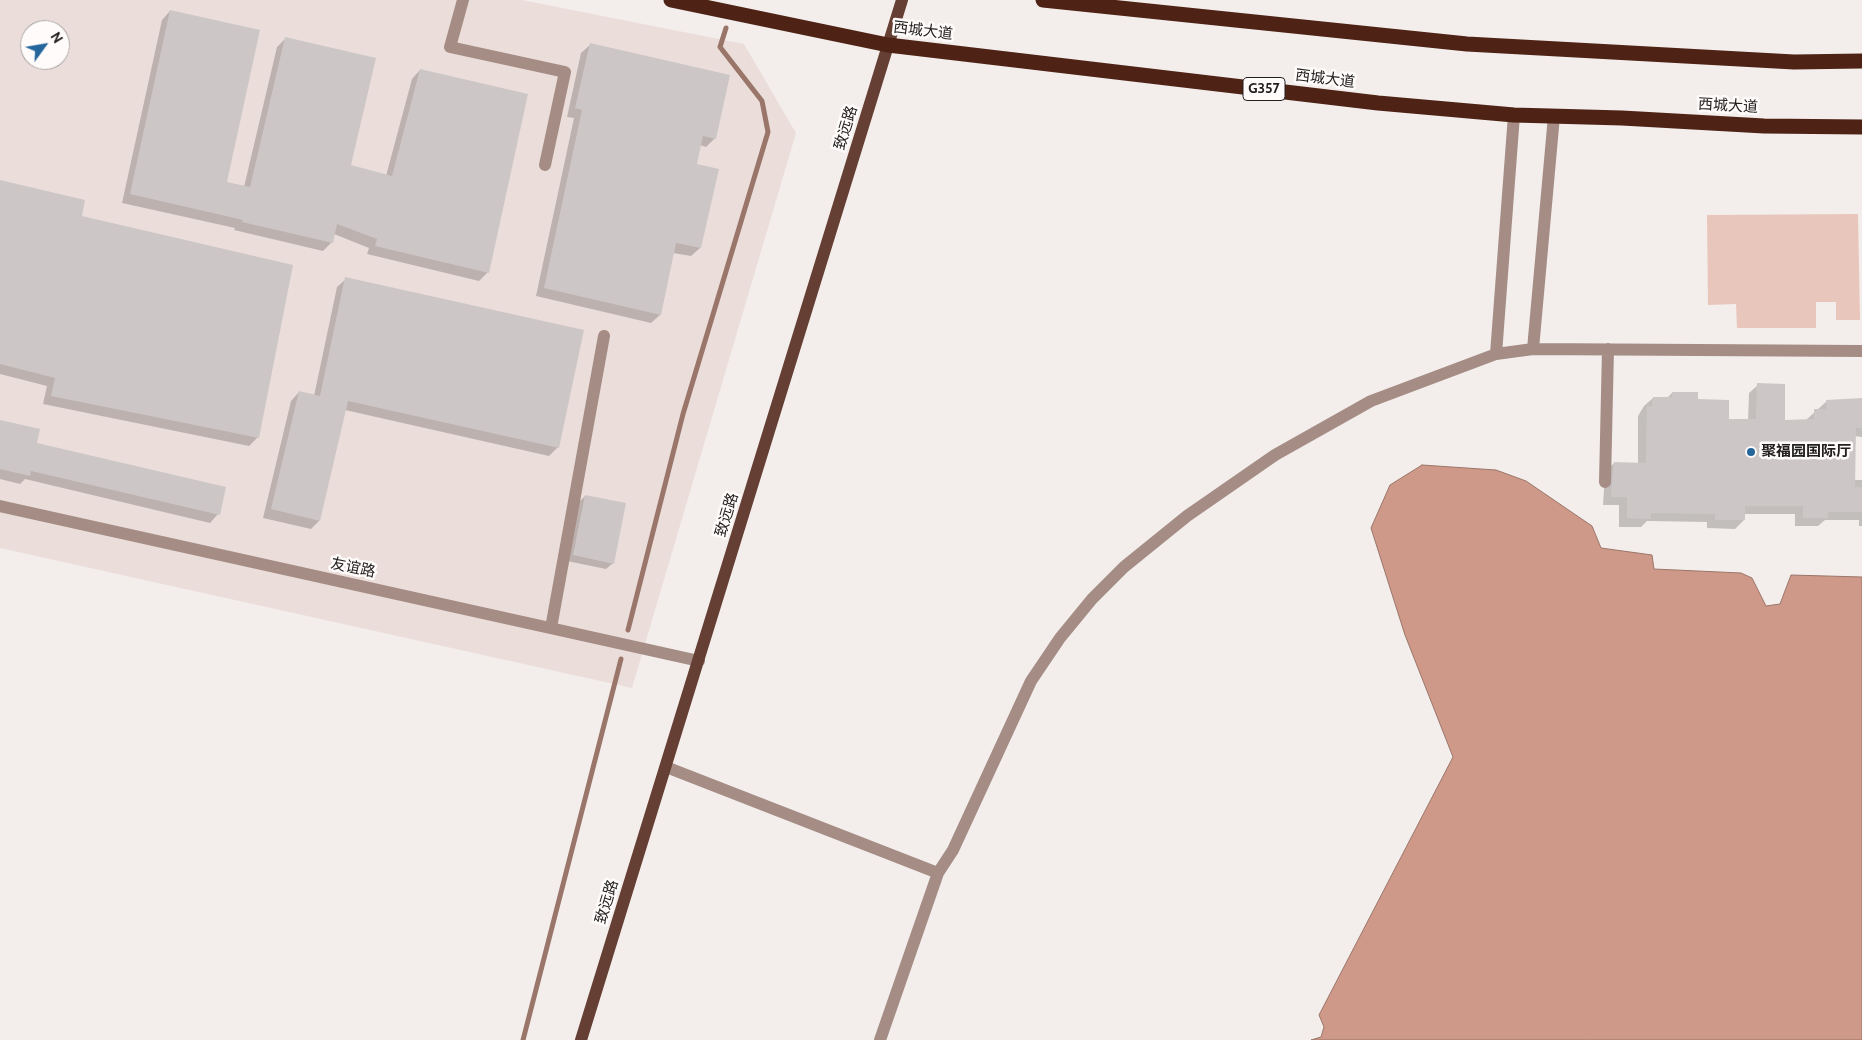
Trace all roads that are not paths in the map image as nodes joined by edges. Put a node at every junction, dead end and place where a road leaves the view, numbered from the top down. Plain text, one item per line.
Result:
1 (463, 0) edge
2 (671, 0) edge
3 (902, 0) edge
4 (1043, 0) edge
5 (888, 45) junction
6 (1862, 61) edge
7 (1514, 115) junction
8 (1554, 116) junction
9 (1862, 127) edge
10 (545, 165) dead end
11 (604, 336) dead end
12 (1608, 348) junction
13 (1533, 349) junction
14 (1862, 351) edge
15 (1496, 354) junction
16 (1605, 482) dead end
17 (0, 506) edge
18 (551, 628) junction
19 (699, 661) junction
20 (666, 767) junction
21 (938, 874) junction
22 (582, 1040) edge
23 (880, 1040) edge

1 - 10 street
2 - 5 highway, 西城大道 / G357
3 - 5 main road, 致远路
4 - 6 highway
5 - 7 highway, 西城大道 / G357
5 - 19 main road, 致远路
7 - 8 highway, 西城大道 / G357
7 - 15 street
8 - 9 highway, 西城大道 / G357
8 - 13 street
11 - 18 street
12 - 13 street
12 - 14 street
12 - 16 street
13 - 15 street
15 - 21 street
17 - 18 street, 友谊路
18 - 19 street, 友谊路
19 - 20 main road, 致远路
20 - 21 street
20 - 22 main road, 致远路
21 - 23 street

